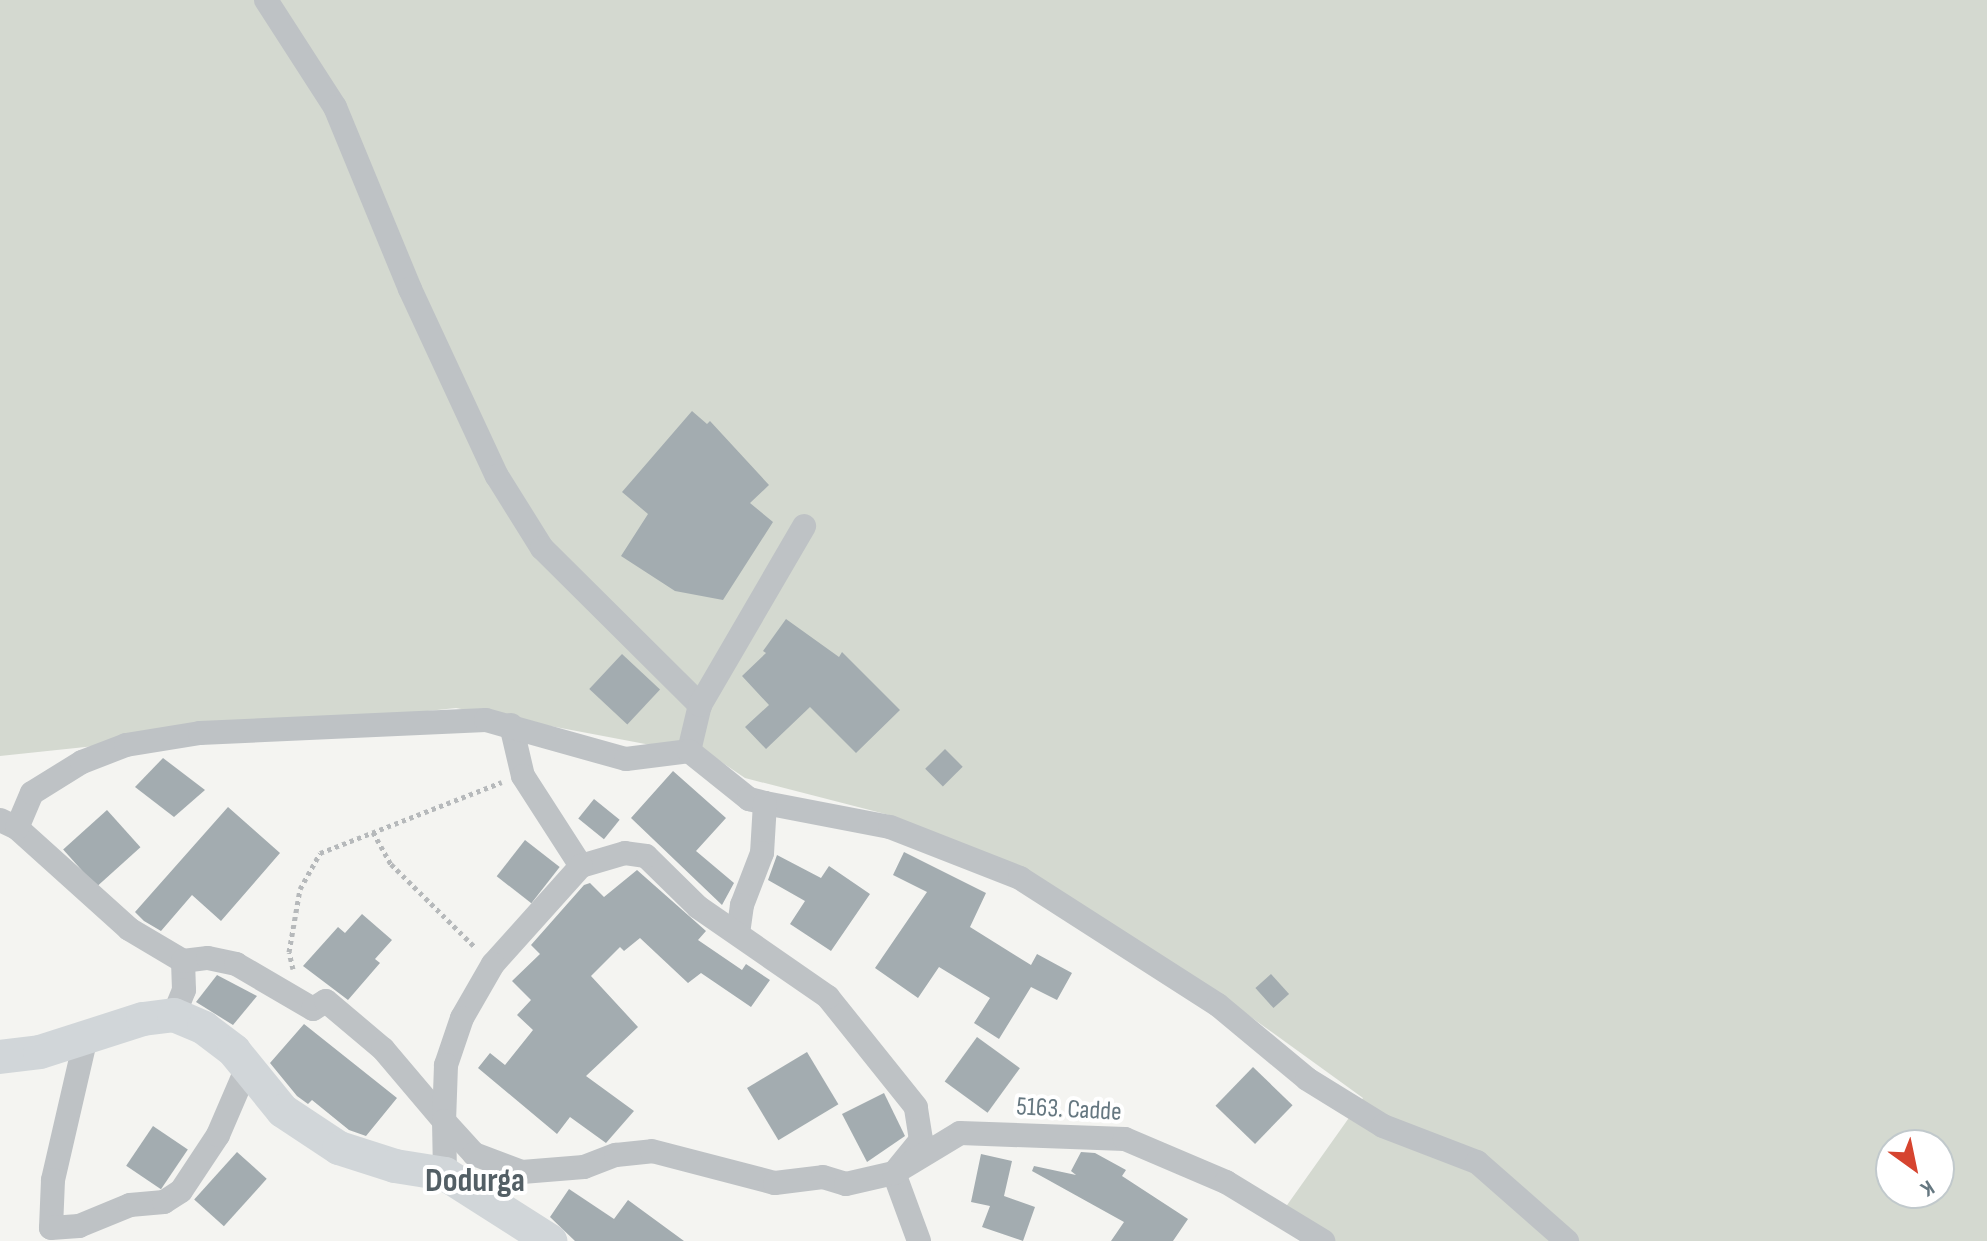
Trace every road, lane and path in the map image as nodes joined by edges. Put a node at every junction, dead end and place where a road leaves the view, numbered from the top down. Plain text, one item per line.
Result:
1 (266, 0) edge
2 (804, 526) dead end
3 (700, 705) junction
4 (511, 725) junction
5 (689, 751) junction
6 (523, 776) junction
7 (765, 803) junction
8 (8, 824) edge
9 (373, 832) junction
10 (581, 866) junction
11 (738, 932) junction
12 (183, 961) junction
13 (493, 964) junction
14 (313, 1009) junction
15 (174, 1015) junction
16 (86, 1037) junction
17 (0, 1057) edge
18 (246, 1070) junction
19 (444, 1121) junction
20 (894, 1173) junction
21 (445, 1174) junction
22 (50, 1235) edge
23 (550, 1241) edge
24 (919, 1241) edge
25 (1323, 1241) edge
26 (1567, 1241) edge

1 - 3 street
2 - 3 street
3 - 5 street
4 - 5 street
4 - 6 street
4 - 8 street
5 - 7 street
6 - 9 path
6 - 10 street
7 - 11 street
7 - 26 street
8 - 12 street
9 - 13 path
9 - 14 path
10 - 11 street
10 - 13 street
11 - 20 street
12 - 14 street
12 - 15 street
13 - 19 street
14 - 19 street, 5163. Cadde
15 - 16 street
15 - 18 street
16 - 17 street
16 - 22 street
18 - 21 street
18 - 22 street
19 - 20 street, 5163. Cadde
19 - 21 street
20 - 24 street
20 - 25 street, 5163. Cadde
21 - 23 street

